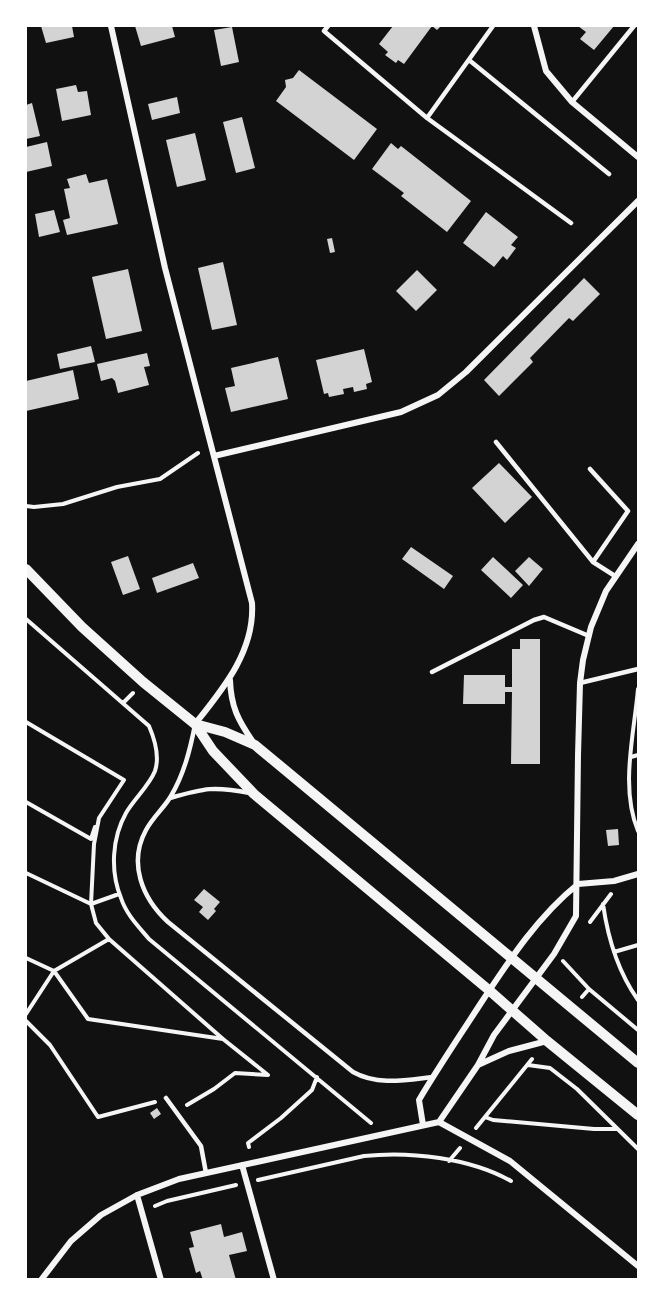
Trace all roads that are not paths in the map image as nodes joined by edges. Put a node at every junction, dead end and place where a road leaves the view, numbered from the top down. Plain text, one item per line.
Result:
1 (111, 26) edge
2 (328, 26) edge
3 (493, 26) edge
4 (534, 26) edge
5 (634, 26) edge
6 (469, 60) junction
7 (572, 102) junction
8 (427, 118) junction
9 (639, 157) edge
10 (609, 174) dead end
11 (639, 201) edge
12 (571, 223) dead end
13 (496, 442) dead end
14 (214, 456) junction
15 (590, 469) dead end
16 (639, 544) edge
17 (593, 561) junction
18 (26, 569) edge
19 (615, 576) junction
20 (589, 636) junction
21 (639, 669) edge
22 (432, 672) dead end
23 (230, 680) junction
24 (580, 683) junction
25 (195, 724) junction
26 (255, 745) junction
27 (254, 794) junction
28 (170, 798) junction
29 (639, 874) edge
30 (578, 884) junction
31 (512, 958) junction
32 (536, 978) junction
33 (489, 991) junction
34 (513, 1010) junction
35 (547, 1041) junction
36 (635, 1059) edge
37 (478, 1065) junction
38 (433, 1077) junction
39 (166, 1098) road end
40 (639, 1115) edge
41 (440, 1122) junction
42 (423, 1125) junction
43 (242, 1165) junction
44 (206, 1173) junction
45 (137, 1195) junction
46 (639, 1266) edge
47 (41, 1280) edge
48 (161, 1280) edge
49 (274, 1280) edge

1 - 14 street
2 - 8 lane
3 - 6 lane
4 - 7 street
5 - 7 lane
6 - 8 lane
6 - 10 lane
7 - 9 street
8 - 12 lane
11 - 14 street
13 - 17 lane
14 - 23 street
15 - 17 lane
16 - 19 street
17 - 19 lane
18 - 25 street
19 - 20 street
20 - 22 lane
20 - 24 street
21 - 24 lane
23 - 25 street
23 - 26 street
24 - 30 street
25 - 26 street
25 - 27 street
25 - 28 lane
26 - 31 street
27 - 28 lane
27 - 33 street
28 - 38 lane
29 - 30 street
30 - 31 street
30 - 32 street
31 - 32 street
31 - 33 street
32 - 34 street
32 - 36 street
33 - 34 street
33 - 38 street
34 - 35 street
34 - 37 street
35 - 37 street
35 - 40 street
37 - 41 street
38 - 42 street
39 - 44 lane
41 - 42 street
41 - 46 street
42 - 43 street
43 - 44 street
43 - 49 street
44 - 45 street
45 - 47 street
45 - 48 street

